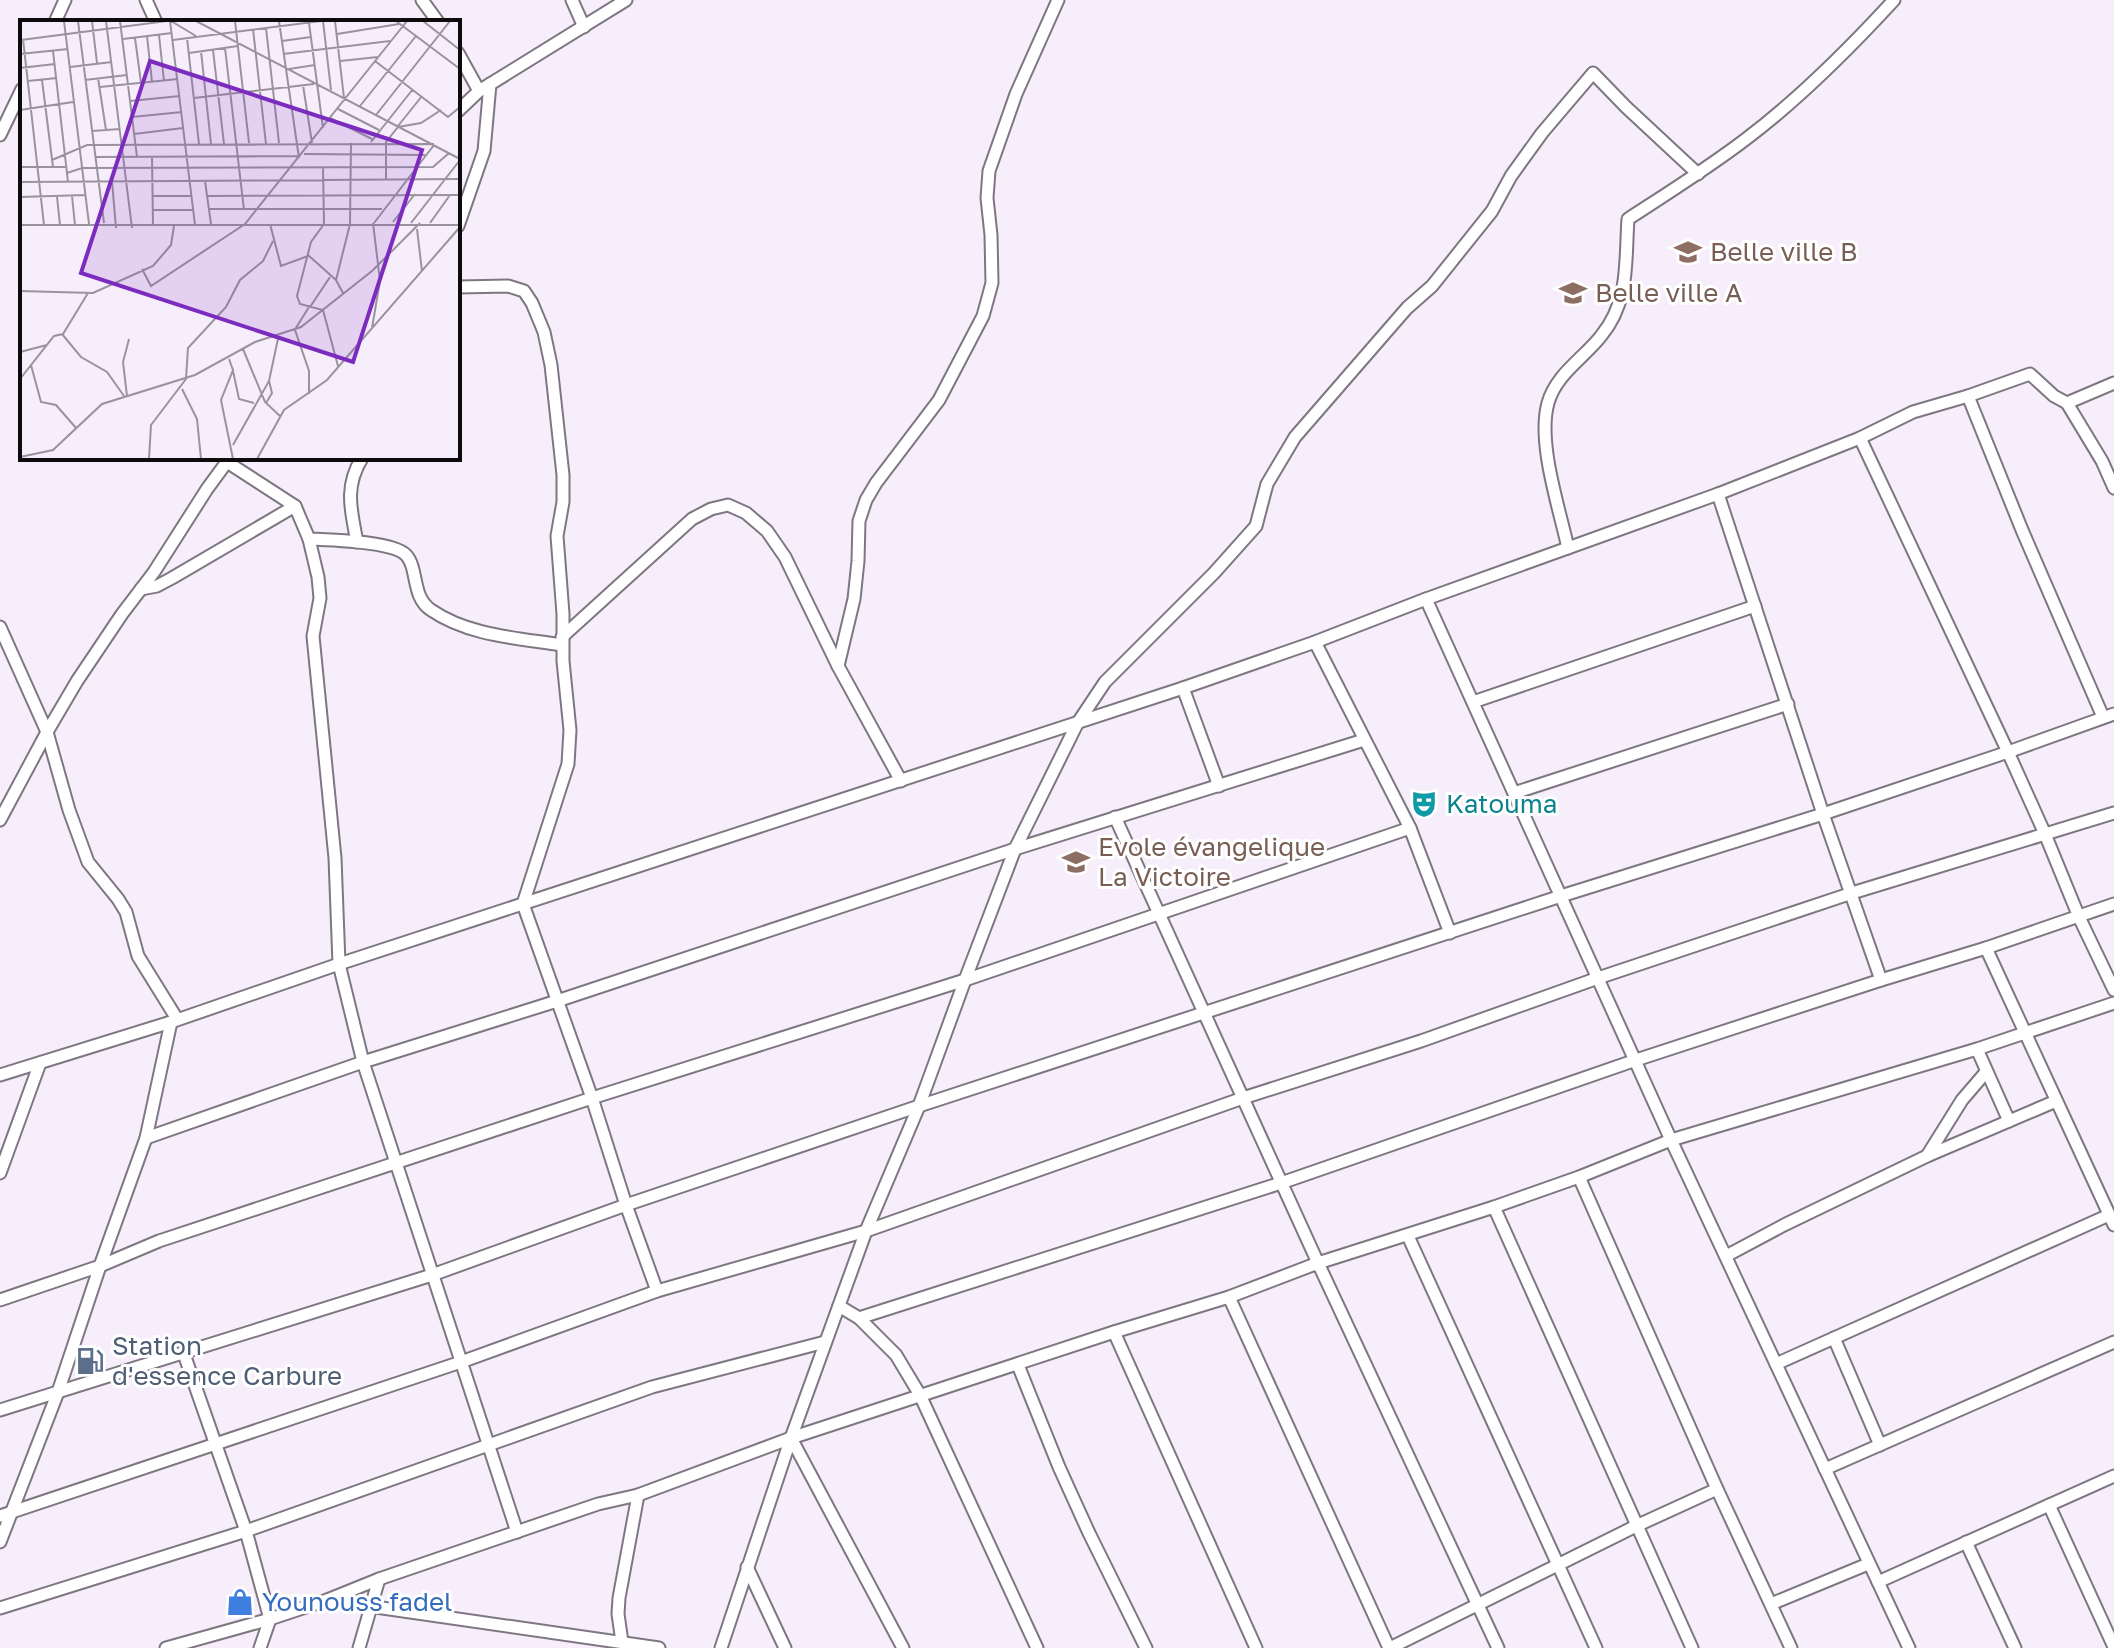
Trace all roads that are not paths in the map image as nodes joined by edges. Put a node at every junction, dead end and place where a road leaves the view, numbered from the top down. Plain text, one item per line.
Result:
1 (65, 0) edge
2 (146, 0) edge
3 (422, 0) edge
4 (572, 0) edge
5 (626, 0) edge
6 (1058, 0) edge
7 (1894, 0) edge
8 (56, 20) edge
9 (155, 20) edge
10 (437, 20) edge
11 (584, 27) junction
12 (460, 57) edge
13 (490, 84) junction
14 (479, 91) junction
15 (20, 93) edge
16 (460, 109) edge
17 (0, 135) edge
18 (1698, 174) junction
19 (460, 220) edge
20 (460, 287) edge
21 (2114, 383) edge
22 (1968, 396) junction
23 (2067, 403) junction
24 (1860, 438) junction
25 (228, 460) edge
26 (361, 460) edge
27 (2114, 488) edge
28 (1718, 494) junction
29 (295, 506) junction
30 (309, 539) junction
31 (357, 542) junction
32 (1568, 548) junction
33 (141, 589) junction
34 (1426, 599) junction
35 (1755, 606) junction
36 (0, 627) edge
37 (562, 641) junction
38 (1315, 642) junction
39 (838, 666) junction
40 (1183, 688) junction
41 (1473, 702) junction
42 (1788, 704) junction
43 (2108, 715) edge
44 (1077, 724) junction
45 (47, 732) junction
46 (1364, 740) junction
47 (2008, 752) junction
48 (901, 781) junction
49 (1219, 786) junction
50 (1514, 793) junction
51 (2114, 813) edge
52 (1823, 814) junction
53 (1115, 817) junction
54 (0, 820) edge
55 (1410, 828) junction
56 (2045, 834) junction
57 (1015, 849) junction
58 (1852, 893) junction
59 (1561, 896) junction
60 (523, 904) junction
61 (2114, 904) edge
62 (1159, 912) junction
63 (2079, 917) junction
64 (1450, 933) junction
65 (1986, 948) junction
66 (339, 964) junction
67 (1598, 978) junction
68 (965, 980) junction
69 (1881, 980) junction
70 (2114, 990) edge
71 (557, 1001) junction
72 (2114, 1003) edge
73 (1204, 1014) junction
74 (174, 1020) junction
75 (2025, 1034) junction
76 (1977, 1049) junction
77 (1636, 1060) junction
78 (363, 1062) junction
79 (40, 1063) junction
80 (1986, 1072) junction
81 (0, 1075) edge
82 (592, 1098) junction
83 (1243, 1098) junction
84 (2056, 1101) junction
85 (919, 1106) junction
86 (2009, 1121) junction
87 (146, 1138) junction
88 (1671, 1140) junction
89 (1927, 1156) junction
90 (396, 1163) junction
91 (0, 1173) edge
92 (1579, 1177) junction
93 (1281, 1183) junction
94 (626, 1205) junction
95 (1494, 1207) junction
96 (2112, 1220) edge
97 (866, 1231) junction
98 (1408, 1236) junction
99 (1726, 1256) junction
100 (1318, 1263) junction
101 (100, 1266) junction
102 (432, 1275) junction
103 (657, 1291) junction
104 (1229, 1297) junction
105 (0, 1300) edge
106 (839, 1306) junction
107 (859, 1318) junction
108 (1114, 1332) junction
109 (1834, 1338) junction
110 (825, 1342) junction
111 (2114, 1342) edge
112 (184, 1354) junction
113 (461, 1362) junction
114 (1776, 1364) junction
115 (1018, 1365) junction
116 (58, 1392) junction
117 (920, 1395) junction
118 (0, 1410) edge
119 (791, 1438) junction
120 (215, 1444) junction
121 (488, 1444) junction
122 (1880, 1445) junction
123 (1825, 1469) junction
124 (2114, 1476) edge
125 (1717, 1489) junction
126 (638, 1495) junction
127 (2049, 1505) junction
128 (5, 1515) edge
129 (1636, 1526) junction
130 (246, 1531) junction
131 (517, 1532) junction
132 (0, 1542) edge
133 (1966, 1542) junction
134 (1868, 1564) junction
135 (1557, 1565) junction
136 (747, 1567) junction
137 (379, 1579) junction
138 (1878, 1582) junction
139 (327, 1600) junction
140 (1771, 1604) junction
141 (1478, 1606) junction
142 (0, 1608) edge
143 (372, 1608) junction
144 (270, 1619) junction
145 (622, 1642) junction
146 (2114, 1647) edge
147 (166, 1648) edge
148 (260, 1648) edge
149 (359, 1648) edge
150 (659, 1648) edge
151 (721, 1648) edge
152 (785, 1648) edge
153 (903, 1648) edge
154 (1037, 1648) edge
155 (1146, 1648) edge
156 (1256, 1648) edge
157 (1389, 1648) edge
158 (1498, 1648) edge
159 (1596, 1648) edge
160 (1692, 1648) edge
161 (1791, 1648) edge
162 (1909, 1648) edge
163 (2015, 1648) edge

1 - 8 street
2 - 9 street
3 - 10 street
4 - 11 street
5 - 11 street
6 - 39 street
7 - 18 street
11 - 13 street
12 - 14 street
13 - 14 street
13 - 19 street
14 - 16 street
15 - 17 street
18 - 32 street
18 - 44 street
20 - 37 street
21 - 23 street
22 - 23 street
22 - 24 street
22 - 43 street
23 - 27 street
24 - 28 street
24 - 47 street
25 - 29 street
25 - 33 street
26 - 31 street
28 - 32 street
28 - 35 street
29 - 30 street
29 - 33 street
30 - 31 street
30 - 66 street
31 - 37 street
32 - 34 street
33 - 45 street
34 - 38 street
34 - 41 street
35 - 41 street
35 - 42 street
36 - 45 street
37 - 39 street
37 - 60 street
38 - 40 street
38 - 46 street
39 - 48 street
40 - 44 street
40 - 49 street
41 - 50 street
42 - 50 street
42 - 52 street
43 - 47 street
44 - 48 street
44 - 57 street
45 - 54 street
45 - 74 street
46 - 49 street
46 - 55 street
47 - 52 street
47 - 56 street
48 - 60 street
49 - 53 street
50 - 59 street
51 - 56 street
52 - 58 street
52 - 59 street
53 - 57 street
53 - 62 street
55 - 62 street
55 - 64 street
56 - 58 street
56 - 63 street
57 - 68 street
57 - 71 street
58 - 67 street
58 - 69 street
59 - 64 street
59 - 67 street
60 - 66 street
60 - 71 street
61 - 63 street
62 - 68 street
62 - 73 street
63 - 65 street
63 - 70 street
64 - 73 street
65 - 69 street
65 - 75 street
66 - 74 street
66 - 78 street
67 - 77 street
67 - 83 street
68 - 82 street
68 - 85 street
69 - 77 street
71 - 78 street
71 - 82 street
72 - 75 street
73 - 83 street
73 - 85 street
74 - 79 street
74 - 87 street
75 - 76 street
75 - 84 street
76 - 80 street
76 - 88 street
77 - 88 street
77 - 93 street
78 - 87 street
78 - 90 street
79 - 81 street
79 - 91 street
80 - 86 street
80 - 89 street
82 - 90 street
82 - 94 street
83 - 93 street
83 - 97 street
84 - 86 street
84 - 96 street
85 - 94 street
85 - 97 street
86 - 89 street
87 - 101 street
88 - 92 street
88 - 99 street
89 - 99 street
90 - 101 street
90 - 102 street
92 - 95 street
92 - 125 street
93 - 100 street
93 - 107 street
94 - 102 street
94 - 103 street
95 - 98 street
95 - 129 street
96 - 109 street
97 - 103 street
97 - 106 street
98 - 100 street
98 - 135 street
99 - 114 street
100 - 104 street
100 - 141 street
101 - 105 street
101 - 116 street
102 - 112 street
102 - 113 street
103 - 113 street
104 - 108 street
104 - 157 street
106 - 107 street
106 - 110 street
107 - 117 street
108 - 115 street
108 - 156 street
109 - 114 street
109 - 122 street
110 - 119 street
110 - 121 street
111 - 122 street
112 - 116 street
112 - 120 street
113 - 120 street
113 - 121 street
114 - 123 street
115 - 117 street
115 - 155 street
116 - 118 street
116 - 128 street
117 - 119 street
117 - 154 street
119 - 126 street
119 - 136 street
119 - 153 street
120 - 128 street
120 - 130 street
121 - 130 street
121 - 131 street
122 - 123 street
123 - 134 street
124 - 127 street
125 - 129 street
125 - 140 street
126 - 131 street
126 - 145 street
127 - 133 street
127 - 146 street
128 - 132 street
129 - 135 street
129 - 160 street
130 - 142 street
130 - 144 street
131 - 137 street
133 - 138 street
133 - 163 street
134 - 138 street
134 - 140 street
135 - 141 street
135 - 159 street
136 - 151 street
136 - 152 street
137 - 139 street
137 - 143 street
138 - 162 street
139 - 143 street
139 - 144 street
140 - 161 street
141 - 157 street
141 - 158 street
143 - 145 street
143 - 149 street
144 - 147 street
144 - 148 street
145 - 150 street

